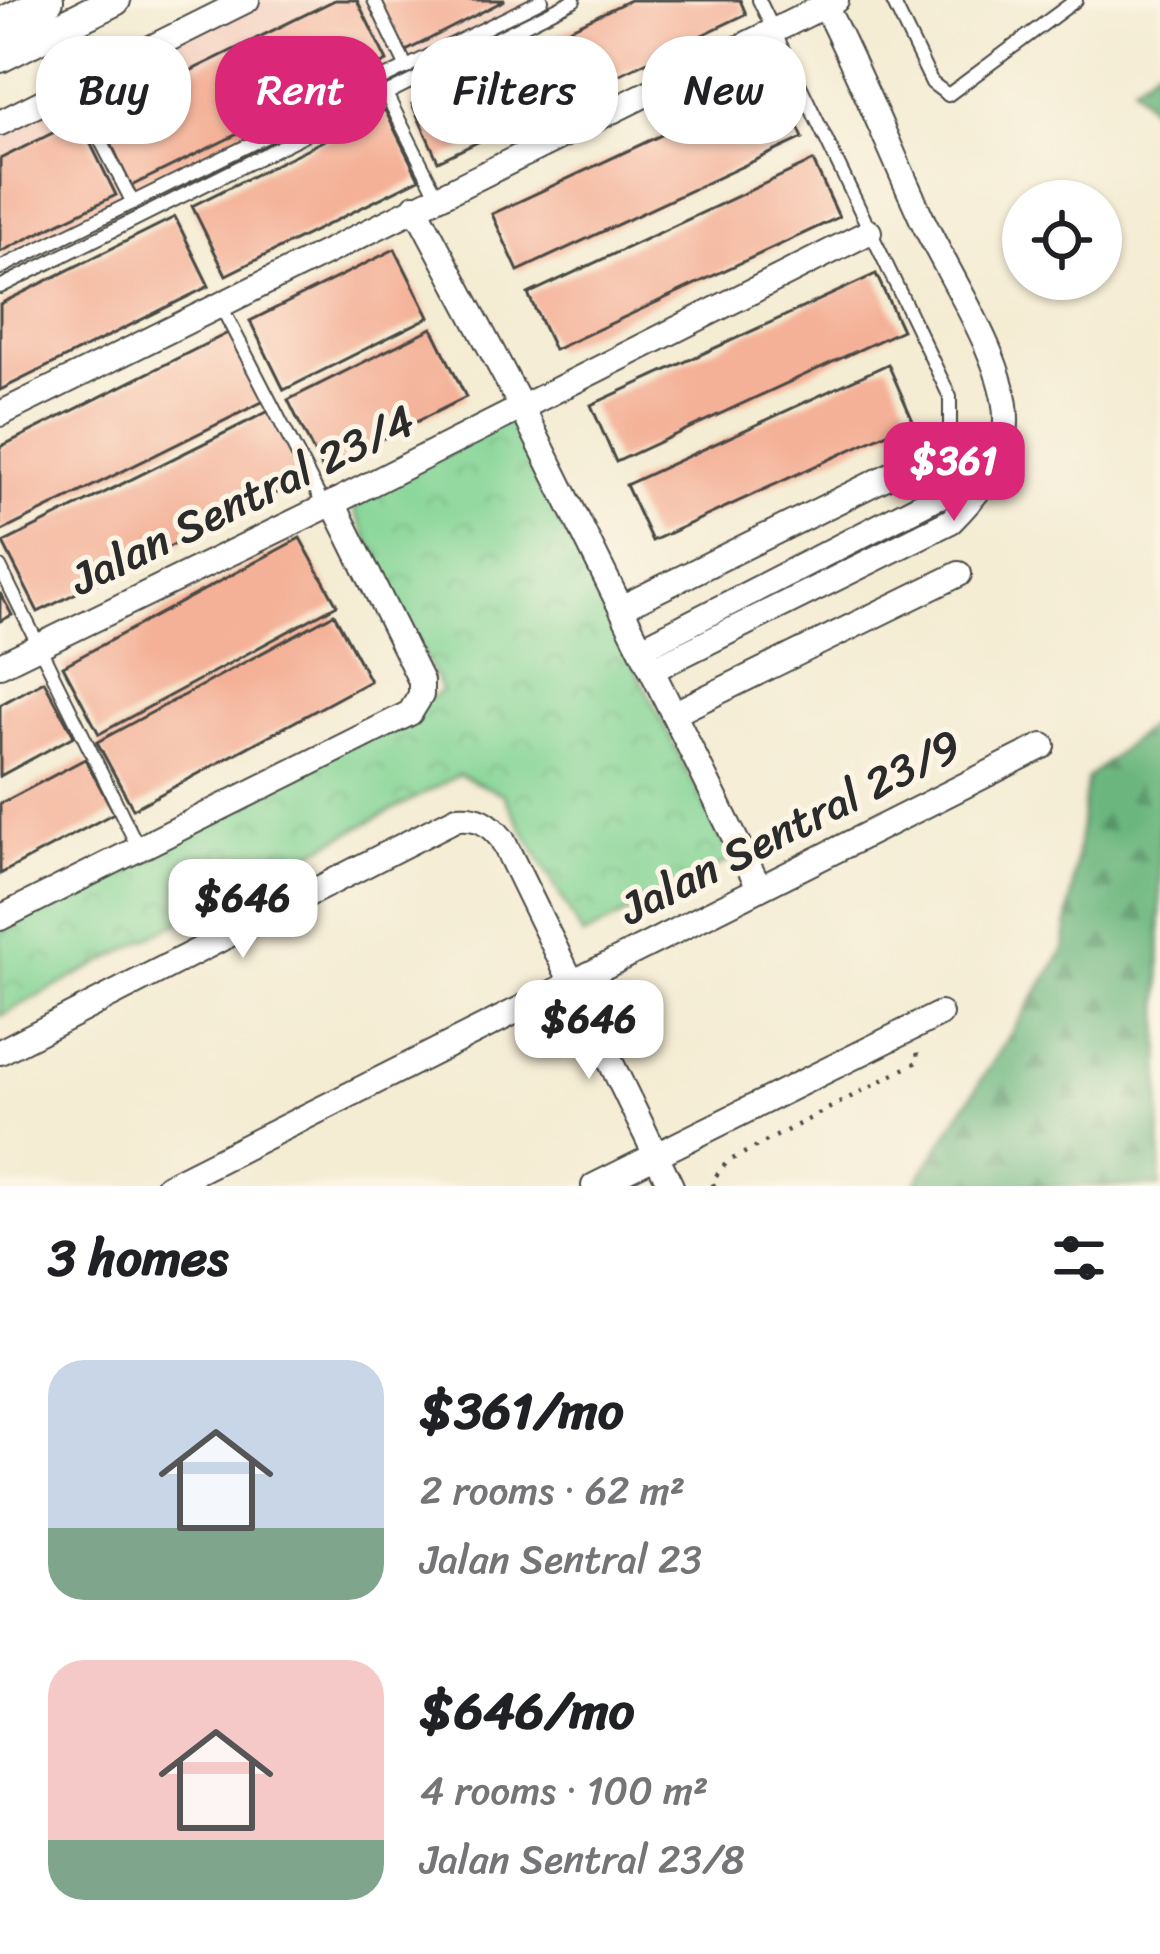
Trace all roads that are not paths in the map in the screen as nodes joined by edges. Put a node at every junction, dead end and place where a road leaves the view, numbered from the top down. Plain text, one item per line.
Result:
1 (48, 0) edge
2 (115, 0) edge
3 (247, 0) edge
4 (374, 0) edge
5 (542, 0) edge
6 (574, 0) edge
7 (759, 0) edge
8 (892, 0) edge
9 (1076, 0) edge
10 (828, 2) edge
11 (0, 24) edge
12 (774, 31) junction
13 (175, 36) edge
14 (0, 58) edge
15 (407, 68) junction
16 (387, 94) edge
17 (387, 97) edge
18 (36, 105) edge
19 (0, 123) edge
20 (102, 144) edge
21 (286, 144) edge
22 (426, 200) junction
23 (133, 203) junction
24 (869, 232) junction
25 (0, 268) edge
26 (0, 287) edge
27 (221, 306) junction
28 (521, 406) junction
29 (0, 414) edge
30 (943, 449) joint
31 (329, 506) junction
32 (0, 566) edge
33 (958, 574) dead end
34 (621, 608) junction
35 (40, 645) junction
36 (647, 659) junction
37 (0, 665) edge
38 (674, 713) junction
39 (1043, 746) dead end
40 (140, 848) junction
41 (759, 887) junction
42 (0, 918) edge
43 (575, 982) junction
44 (940, 1014) dead end
45 (0, 1052) edge
46 (656, 1156) junction
47 (168, 1186) edge
48 (594, 1186) edge
49 (671, 1186) edge

1 - 11 street
2 - 14 street
3 - 13 street
4 - 15 lane
5 - 15 lane
6 - 16 lane
7 - 12 lane
8 - 9 lane
10 - 12 street
10 - 36 street
12 - 22 street
12 - 24 lane
15 - 23 lane
17 - 22 lane
18 - 19 street
20 - 23 lane
21 - 26 lane
22 - 27 street
22 - 28 street
23 - 25 lane
24 - 28 street, Jalan Sentral 23/4
24 - 30 lane
27 - 29 street
27 - 31 lane
28 - 31 street, Jalan Sentral 23/4
28 - 34 street
30 - 34 street
31 - 35 street, Jalan Sentral 23/4
31 - 40 street
32 - 35 lane
33 - 38 street
34 - 36 street
35 - 37 street, Jalan Sentral 23/4
35 - 40 lane
36 - 38 street
38 - 41 street
39 - 41 street, Jalan Sentral 23/9
40 - 42 street
41 - 43 street, Jalan Sentral 23/9
43 - 45 street
43 - 46 street
43 - 47 street, Jalan Sentral 23/9
44 - 46 street
46 - 48 street
46 - 49 street

